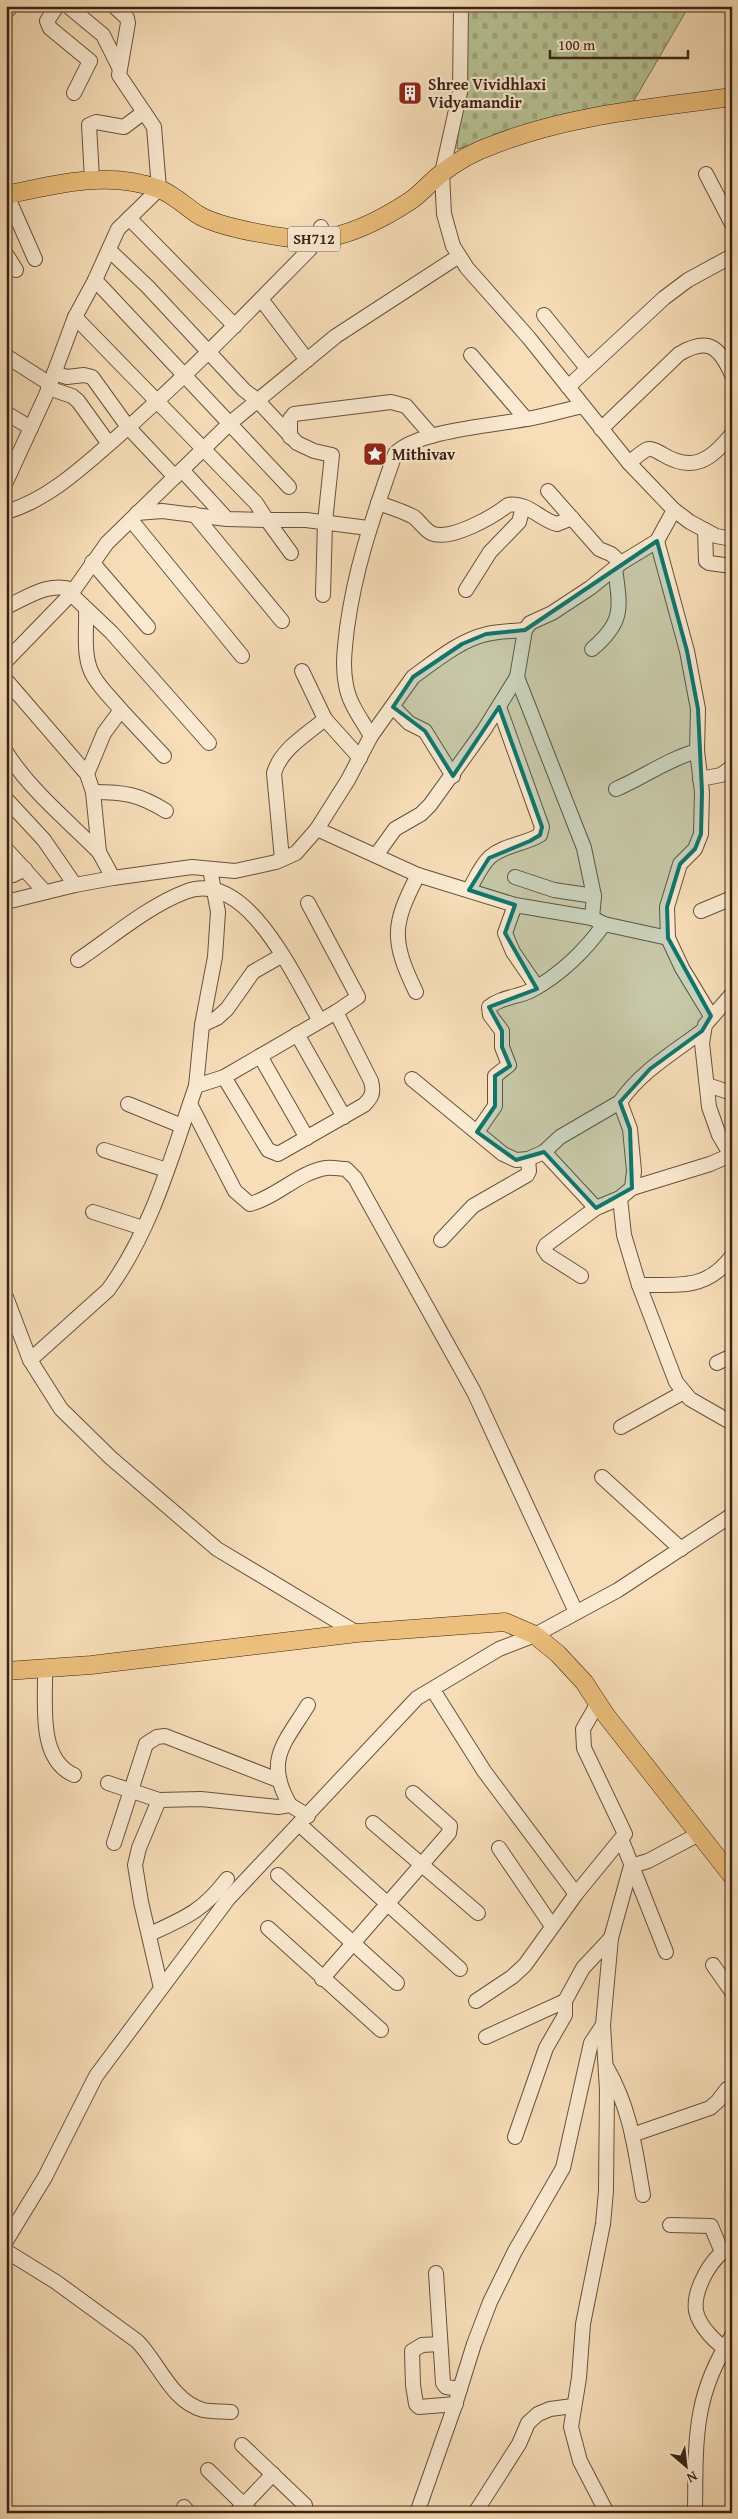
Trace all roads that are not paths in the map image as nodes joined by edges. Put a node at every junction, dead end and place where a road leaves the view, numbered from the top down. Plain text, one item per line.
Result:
1 (56, 6) edge
2 (68, 6) edge
3 (114, 6) edge
4 (461, 6) edge
5 (119, 67) junction
6 (74, 93) dead end
7 (732, 97) edge
8 (144, 112) junction
9 (706, 174) dead end
10 (436, 179) junction
11 (92, 180) junction
12 (159, 189) junction
13 (7, 194) edge
14 (129, 218) junction
15 (732, 224) edge
16 (319, 233) junction
17 (109, 250) junction
18 (6, 254) edge
19 (459, 256) junction
20 (732, 256) edge
21 (35, 259) dead end
22 (16, 270) dead end
23 (95, 280) junction
24 (261, 299) junction
25 (544, 314) dead end
26 (75, 317) junction
27 (234, 326) junction
28 (209, 352) junction
29 (471, 354) dead end
30 (6, 356) edge
31 (307, 360) junction
32 (587, 368) junction
33 (732, 375) edge
34 (183, 376) junction
35 (51, 382) junction
36 (568, 387) junction
37 (158, 400) junction
38 (257, 400) junction
39 (583, 406) junction
40 (6, 414) edge
41 (526, 419) junction
42 (229, 424) junction
43 (128, 427) junction
44 (31, 428) junction
45 (601, 429) junction
46 (432, 436) junction
47 (290, 437) junction
48 (729, 443) edge
49 (109, 444) junction
50 (204, 449) junction
51 (629, 463) junction
52 (8, 473) edge
53 (178, 473) junction
54 (289, 488) dead end
55 (548, 491) dead end
56 (378, 503) junction
57 (523, 507) junction
58 (674, 510) junction
59 (6, 512) edge
60 (194, 514) junction
61 (134, 516) junction
62 (572, 518) junction
63 (227, 519) junction
64 (267, 520) junction
65 (325, 522) junction
66 (368, 528) junction
67 (706, 530) junction
68 (732, 538) edge
69 (657, 541) junction
70 (291, 553) dead end
71 (92, 562) junction
72 (618, 565) junction
73 (732, 566) edge
74 (466, 590) dead end
75 (72, 592) junction
76 (322, 595) dead end
77 (6, 607) edge
78 (86, 609) junction
79 (282, 621) dead end
80 (148, 627) dead end
81 (525, 630) junction
82 (592, 648) dead end
83 (242, 656) dead end
84 (6, 661) edge
85 (302, 671) dead end
86 (517, 677) junction
87 (6, 680) edge
88 (393, 707) junction
89 (499, 707) junction
90 (121, 710) junction
91 (325, 719) junction
92 (372, 736) junction
93 (209, 742) dead end
94 (697, 751) junction
95 (6, 752) edge
96 (164, 756) dead end
97 (360, 758) junction
98 (732, 767) edge
99 (87, 774) junction
100 (452, 776) junction
101 (700, 778) junction
102 (616, 789) dead end
103 (92, 792) junction
104 (6, 799) edge
105 (166, 811) dead end
106 (317, 829) junction
107 (6, 848) edge
108 (99, 852) junction
109 (377, 854) junction
110 (282, 859) junction
111 (210, 869) junction
112 (25, 870) junction
113 (6, 872) edge
114 (418, 875) junction
115 (515, 877) dead end
116 (113, 878) junction
117 (74, 885) junction
118 (214, 888) junction
119 (469, 890) junction
120 (45, 892) junction
121 (594, 896) junction
122 (732, 898) edge
123 (6, 902) edge
124 (308, 903) dead end
125 (515, 905) junction
126 (702, 911) dead end
127 (598, 921) junction
128 (668, 938) junction
129 (281, 956) junction
130 (78, 960) dead end
131 (536, 987) junction
132 (416, 992) dead end
133 (732, 994) edge
134 (336, 1012) junction
135 (710, 1016) junction
136 (320, 1021) junction
137 (202, 1025) junction
138 (702, 1032) junction
139 (297, 1034) junction
140 (260, 1056) junction
141 (224, 1076) junction
142 (412, 1079) dead end
143 (707, 1085) junction
144 (196, 1086) junction
145 (732, 1094) edge
146 (620, 1102) junction
147 (128, 1104) dead end
148 (190, 1104) junction
149 (344, 1117) junction
150 (182, 1126) junction
151 (477, 1132) junction
152 (307, 1138) junction
153 (104, 1150) dead end
154 (544, 1152) junction
155 (731, 1156) edge
156 (528, 1159) junction
157 (167, 1170) junction
158 (632, 1188) junction
159 (620, 1198) junction
160 (596, 1208) junction
161 (93, 1212) dead end
162 (143, 1228) junction
163 (441, 1240) dead end
164 (732, 1256) edge
165 (582, 1276) dead end
166 (639, 1285) junction
167 (6, 1296) edge
168 (732, 1356) edge
169 (30, 1360) junction
170 (717, 1363) dead end
171 (684, 1392) junction
172 (732, 1423) edge
173 (621, 1427) dead end
174 (602, 1477) dead end
175 (732, 1515) edge
176 (681, 1549) junction
177 (576, 1612) junction
178 (356, 1633) junction
179 (535, 1635) junction
180 (46, 1668) junction
181 (6, 1671) edge
182 (433, 1690) junction
183 (598, 1703) junction
184 (308, 1705) dead end
185 (74, 1775) dead end
186 (278, 1780) junction
187 (108, 1783) dead end
188 (131, 1791) junction
189 (414, 1793) dead end
190 (159, 1800) junction
191 (290, 1805) junction
192 (304, 1820) junction
193 (373, 1823) dead end
194 (699, 1834) junction
195 (622, 1841) junction
196 (114, 1843) dead end
197 (499, 1848) dead end
198 (421, 1864) junction
199 (631, 1866) junction
200 (278, 1875) dead end
201 (732, 1876) edge
202 (227, 1879) dead end
203 (576, 1894) junction
204 (387, 1903) junction
205 (478, 1913) dead end
206 (552, 1926) junction
207 (268, 1928) dead end
208 (150, 1934) junction
209 (611, 1938) junction
210 (352, 1943) junction
211 (666, 1952) dead end
212 (713, 1964) dead end
213 (460, 1969) dead end
214 (322, 1978) junction
215 (397, 1982) dead end
216 (161, 1988) junction
217 (732, 1992) edge
218 (565, 2000) junction
219 (476, 2001) dead end
220 (603, 2025) junction
221 (381, 2030) dead end
222 (486, 2037) dead end
223 (606, 2065) junction
224 (727, 2089) dead end
225 (632, 2135) junction
226 (515, 2137) dead end
227 (643, 2195) dead end
228 (670, 2225) dead end
229 (6, 2241) edge
230 (727, 2250) edge
231 (6, 2251) edge
232 (436, 2273) dead end
233 (732, 2336) edge
234 (440, 2344) junction
235 (728, 2350) edge
236 (460, 2389) junction
237 (456, 2404) junction
238 (573, 2406) junction
239 (230, 2412) dead end
240 (242, 2445) dead end
241 (208, 2470) dead end
242 (273, 2474) junction
243 (244, 2510) edge
244 (305, 2513) edge
245 (416, 2513) edge
246 (475, 2513) edge
247 (606, 2513) edge
248 (695, 2513) edge

1 - 6 street
2 - 5 street
3 - 5 street
4 - 10 street
5 - 8 street
7 - 10 main road, SH712
8 - 11 street
8 - 12 street
9 - 15 street
10 - 16 main road, SH712
10 - 19 street
11 - 12 main road, SH712
11 - 13 main road, SH712
12 - 14 street
12 - 16 main road, SH712
13 - 21 street
14 - 17 street
14 - 27 street
16 - 24 street
17 - 23 street
17 - 28 street
18 - 22 street
19 - 31 street
19 - 36 street
20 - 32 street
23 - 26 street
23 - 34 street
24 - 27 street
24 - 31 street
25 - 32 street
26 - 35 street
26 - 37 street
27 - 28 street
28 - 34 street
28 - 38 street
29 - 41 street
30 - 35 street
31 - 38 street
32 - 36 street
33 - 45 street
34 - 37 street
34 - 42 street
35 - 43 street
35 - 44 street
35 - 49 street
36 - 39 street
37 - 43 street
37 - 50 street
38 - 42 street
38 - 47 street
39 - 41 street
39 - 45 street
40 - 44 street
41 - 46 street
42 - 50 street
42 - 54 street
43 - 49 street
43 - 53 street
44 - 52 street
45 - 51 street
46 - 47 street
46 - 56 street
47 - 65 street
48 - 51 street
49 - 59 street
50 - 53 street
50 - 64 street
51 - 58 street
53 - 61 street
53 - 63 street
55 - 62 street
56 - 57 street
56 - 66 street
57 - 62 street
57 - 74 street
58 - 67 street
58 - 69 street
60 - 61 street
60 - 63 street
60 - 79 street
61 - 71 street
61 - 83 street
62 - 72 street
63 - 64 street
64 - 65 street
64 - 70 street
65 - 66 street
65 - 76 street
66 - 92 street
67 - 68 street
67 - 73 street
69 - 72 street
69 - 94 street
71 - 75 street
71 - 80 street
72 - 81 street
72 - 82 street
75 - 77 street
75 - 78 street
75 - 84 street
78 - 90 street
78 - 93 street
81 - 86 street
81 - 88 street
85 - 91 street
86 - 89 street
86 - 121 street
87 - 99 street
88 - 92 street
88 - 100 street
89 - 100 street
89 - 119 street
90 - 96 street
90 - 99 street
91 - 97 street
91 - 110 street
92 - 97 street
94 - 101 street
94 - 102 street
95 - 108 street
97 - 106 street
98 - 101 street
99 - 103 street
100 - 109 street
101 - 128 street
103 - 105 street
103 - 108 street
104 - 117 street
106 - 109 street
106 - 110 street
107 - 112 street
108 - 116 street
109 - 114 street
110 - 111 street
111 - 116 street
111 - 118 street
112 - 113 street
112 - 120 street
114 - 119 street
114 - 132 street
115 - 121 street
116 - 117 street
117 - 120 street
118 - 129 street
118 - 130 street
118 - 137 street
119 - 125 street
120 - 123 street
121 - 127 street
122 - 126 street
124 - 134 street
125 - 127 street
125 - 131 street
127 - 128 street
127 - 131 street
128 - 135 street
129 - 136 street
129 - 137 street
131 - 151 street
133 - 135 street
134 - 136 street
134 - 149 street
135 - 138 street
136 - 139 street
137 - 144 street
138 - 143 street
138 - 146 street
139 - 140 street
139 - 149 street
140 - 141 street
140 - 152 street
141 - 144 street
141 - 152 street
142 - 151 street
143 - 145 street
143 - 155 street
144 - 148 street
146 - 154 street
146 - 158 street
147 - 150 street
148 - 150 street
148 - 177 street
149 - 152 street
150 - 157 street
151 - 156 street
153 - 157 street
154 - 156 street
154 - 160 street
155 - 158 street
156 - 163 street
157 - 162 street
158 - 159 street
159 - 160 street
159 - 166 street
160 - 165 street
161 - 162 street
162 - 169 street
164 - 166 street
166 - 171 street
167 - 169 street
168 - 170 street
169 - 178 street
171 - 172 street
171 - 173 street
174 - 176 street
175 - 176 street
176 - 177 street
177 - 179 street
178 - 179 main road
178 - 180 main road
179 - 182 street
179 - 183 main road
180 - 181 main road
180 - 185 street
182 - 192 street
182 - 203 street
183 - 194 main road
183 - 195 street
184 - 186 street
186 - 188 street
186 - 191 street
187 - 188 street
188 - 190 street
188 - 196 street
189 - 198 street
190 - 191 street
190 - 208 street
191 - 192 street
192 - 204 street
192 - 216 street
193 - 198 street
194 - 199 street
194 - 201 main road
195 - 199 street
195 - 203 street
197 - 206 street
198 - 204 street
198 - 205 street
199 - 209 street
199 - 211 street
200 - 210 street
202 - 208 street
203 - 206 street
204 - 210 street
204 - 213 street
206 - 219 street
207 - 214 street
208 - 216 street
209 - 218 street
209 - 220 street
210 - 214 street
210 - 215 street
212 - 217 street
214 - 221 street
216 - 229 street
218 - 222 street
218 - 226 street
220 - 223 street
220 - 236 street
223 - 225 street
223 - 238 street
224 - 225 street
225 - 227 street
228 - 230 street
230 - 235 street
231 - 239 street
232 - 234 street
233 - 235 street
234 - 236 street
234 - 237 street
235 - 248 street
236 - 237 street
237 - 245 street
238 - 246 street
238 - 247 street
240 - 242 street
241 - 243 street
242 - 243 street
242 - 244 street

